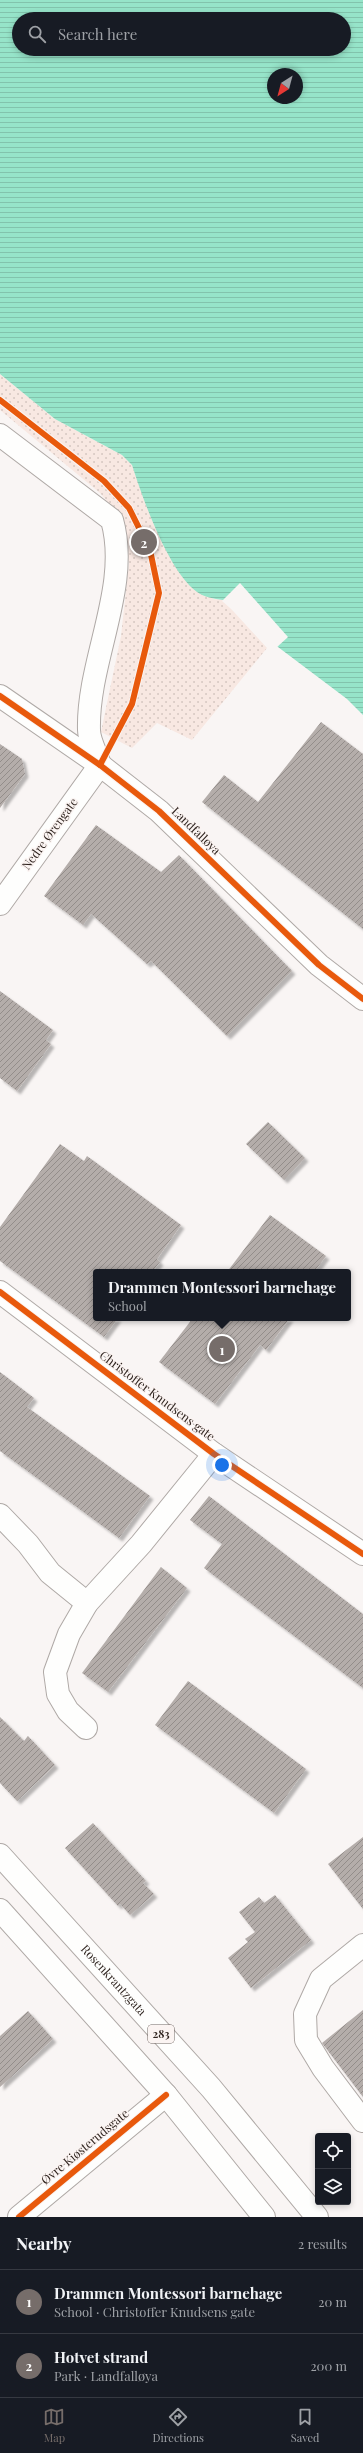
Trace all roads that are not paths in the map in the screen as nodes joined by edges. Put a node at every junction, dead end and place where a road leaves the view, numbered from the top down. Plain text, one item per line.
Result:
1 (0, 435) edge
2 (0, 696) edge
3 (100, 765) junction
4 (0, 904) edge
5 (363, 999) edge
6 (0, 1292) edge
7 (214, 1454) junction
8 (0, 1515) edge
9 (363, 1554) edge
10 (87, 1604) junction
11 (86, 1728) dead end
12 (0, 1855) edge
13 (0, 1910) edge
14 (363, 1945) edge
15 (166, 2095) junction
16 (363, 2121) edge
17 (19, 2217) edge
18 (264, 2217) edge
19 (317, 2217) edge

1 - 3 main road
2 - 3 main road, Landfalløya
3 - 4 main road, Nedre Ørengate
3 - 5 main road, Landfalløya
6 - 7 main road, Christoffer Knudsens gate
7 - 9 main road, Christoffer Knudsens gate
7 - 10 main road, Christoffer Knudsens gate
8 - 10 main road
10 - 11 main road, Christoffer Knudsens gate
12 - 19 main road, Rosenkrantzgata / 283
13 - 15 main road
14 - 16 main road
15 - 17 main road, Øvre Kiøsterudsgate
15 - 18 main road

